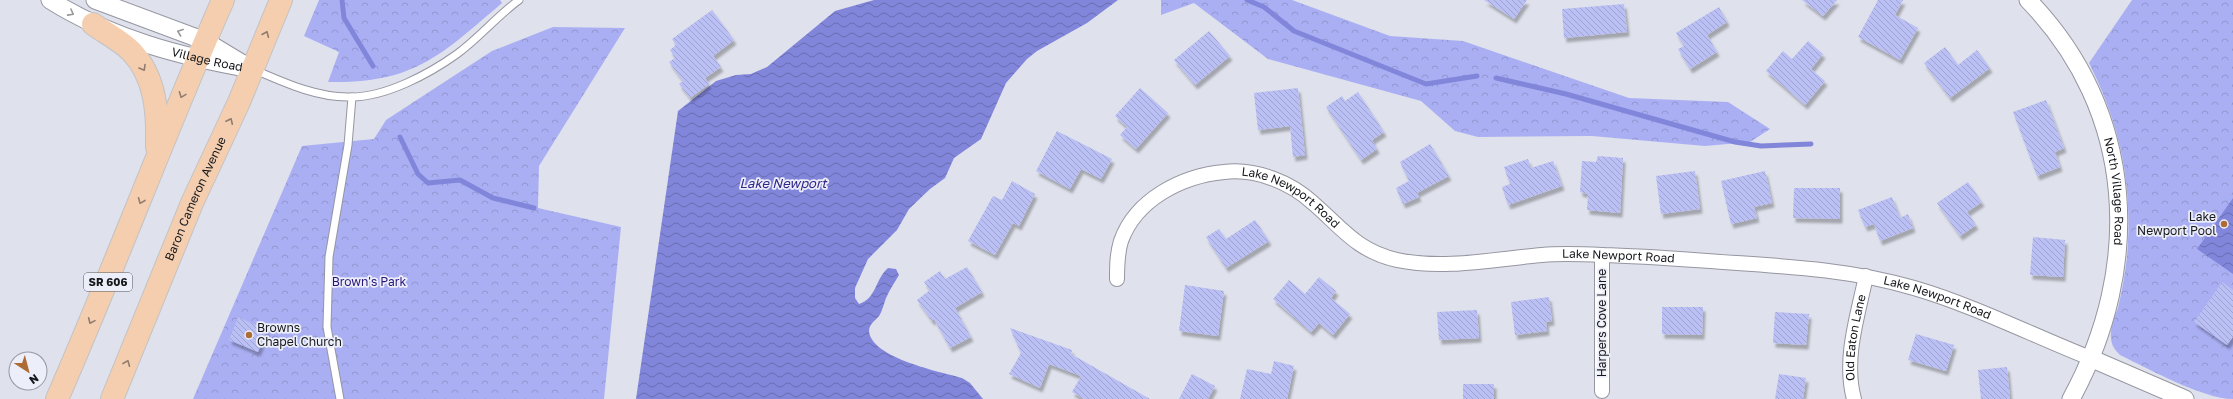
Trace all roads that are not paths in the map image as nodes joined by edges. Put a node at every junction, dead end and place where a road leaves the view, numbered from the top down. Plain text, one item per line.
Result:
1 (50, 0) edge
2 (95, 0) edge
3 (224, 0) edge
4 (281, 0) edge
5 (519, 0) edge
6 (2028, 0) edge
7 (93, 24) junction
8 (201, 50) junction
9 (251, 69) junction
10 (352, 97) junction
11 (156, 165) junction
12 (1602, 255) junction
13 (1866, 276) junction
14 (1117, 279) dead end
15 (2090, 358) junction
16 (1602, 391) dead end
17 (57, 399) edge
18 (112, 399) edge
19 (340, 399) edge
20 (1854, 399) edge
21 (2071, 399) edge
22 (2185, 399) edge

1 -> 7 street, Village Road
8 -> 2 street, Village Road
3 - 8 main road, SR 606
9 -> 4 main road, Baron Cameron Avenue
5 - 10 lane
6 - 15 street, North Village Road
7 - 8 street, Village Road
7 -> 11 main road
8 - 9 street, Village Road
8 -> 11 main road, SR 606
9 - 10 lane
18 -> 9 main road, Baron Cameron Avenue
10 - 19 lane
11 -> 17 main road, SR 606
12 - 13 street, Lake Newport Road
12 - 14 street, Lake Newport Road
12 - 16 street, Harpers Cove Lane
13 - 15 street, Lake Newport Road
13 - 20 street, Old Eaton Lane
15 - 21 street, North Village Road
15 - 22 street, Lake Newport Road

